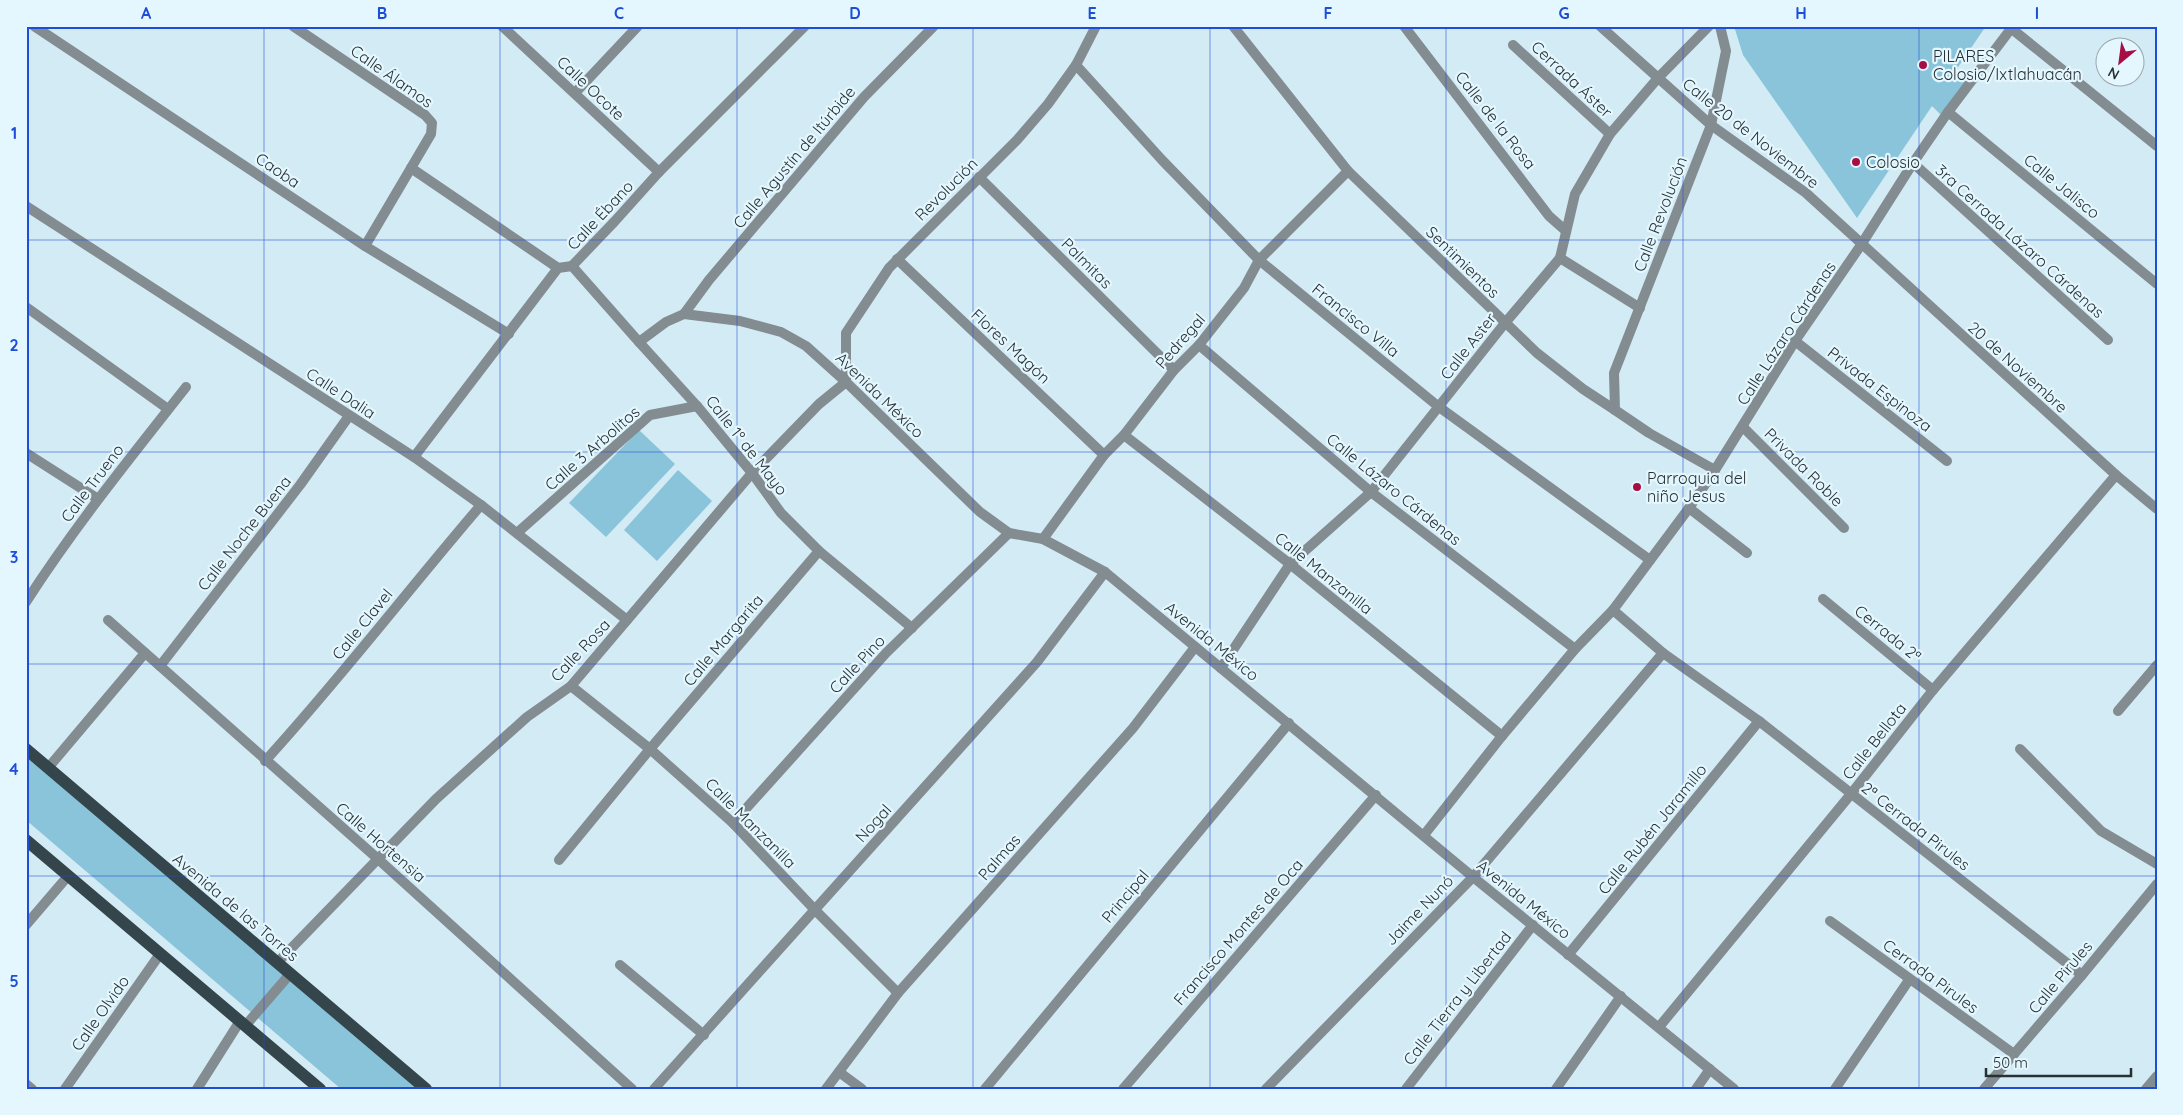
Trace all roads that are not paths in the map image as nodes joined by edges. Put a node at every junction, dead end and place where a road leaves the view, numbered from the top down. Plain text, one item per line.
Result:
1 (34, 26) edge
2 (293, 26) edge
3 (502, 26) edge
4 (638, 26) edge
5 (805, 26) edge
6 (934, 26) edge
7 (1096, 26) edge
8 (1233, 26) edge
9 (1404, 26) edge
10 (1600, 26) edge
11 (1709, 26) edge
12 (1720, 26) edge
13 (2012, 27) edge
14 (1513, 45) dead end
15 (1076, 65) junction
16 (1658, 78) junction
17 (576, 93) junction
18 (1948, 112) junction
19 (1711, 125) junction
20 (1610, 134) junction
21 (2157, 146) edge
22 (1913, 163) junction
23 (411, 168) junction
24 (1348, 171) junction
25 (659, 172) junction
26 (979, 177) junction
27 (26, 206) edge
28 (1566, 231) junction
29 (1861, 245) junction
30 (365, 246) junction
31 (1560, 258) junction
32 (897, 259) junction
33 (1259, 260) junction
34 (572, 266) junction
35 (558, 268) junction
36 (2157, 284) edge
37 (26, 307) edge
38 (1640, 308) junction
39 (684, 314) junction
40 (1505, 323) junction
41 (509, 334) junction
42 (2108, 340) dead end
43 (1796, 341) junction
44 (639, 342) junction
45 (1199, 345) junction
46 (1174, 370) junction
47 (846, 382) junction
48 (186, 386) dead end
49 (697, 406) junction
50 (1439, 407) junction
51 (168, 409) junction
52 (1615, 410) junction
53 (349, 416) junction
54 (1743, 427) junction
55 (1124, 435) junction
56 (26, 454) edge
57 (1104, 455) junction
58 (414, 457) junction
59 (1947, 461) dead end
60 (1715, 470) junction
61 (752, 473) junction
62 (2116, 475) junction
63 (1370, 492) junction
64 (98, 499) junction
65 (481, 505) junction
66 (1689, 508) junction
67 (2157, 509) edge
68 (1844, 528) dead end
69 (517, 533) junction
70 (1009, 533) junction
71 (1043, 539) junction
72 (819, 551) junction
73 (1747, 553) dead end
74 (1650, 560) junction
75 (1290, 564) junction
76 (1105, 572) junction
77 (1823, 599) dead end
78 (26, 602) edge
79 (1612, 610) junction
80 (108, 620) dead end
81 (627, 620) junction
82 (912, 628) junction
83 (1195, 647) junction
84 (1575, 650) junction
85 (144, 653) junction
86 (1664, 653) junction
87 (2157, 665) edge
88 (160, 666) junction
89 (1220, 668) junction
90 (571, 686) junction
91 (1934, 690) junction
92 (2118, 711) dead end
93 (1759, 721) junction
94 (1289, 723) junction
95 (1502, 736) junction
96 (26, 749) edge
97 (650, 749) junction
98 (2020, 749) dead end
99 (265, 761) junction
100 (48, 768) junction
101 (1852, 794) junction
102 (1376, 795) junction
103 (733, 823) junction
104 (1424, 835) junction
105 (26, 840) edge
106 (378, 859) junction
107 (559, 860) dead end
108 (2157, 864) edge
109 (68, 876) junction
110 (1473, 877) junction
111 (2157, 884) edge
112 (815, 910) junction
113 (1830, 921) dead end
114 (26, 925) edge
115 (1533, 925) junction
116 (160, 954) junction
117 (1568, 955) junction
118 (277, 963) junction
119 (620, 965) dead end
120 (290, 974) junction
121 (2082, 975) junction
122 (1909, 980) junction
123 (898, 993) junction
124 (1620, 996) junction
125 (243, 1024) junction
126 (1659, 1027) junction
127 (704, 1035) junction
128 (2014, 1054) junction
129 (1710, 1068) junction
130 (839, 1072) junction
131 (2157, 1076) edge
132 (26, 1084) edge
133 (32, 1089) edge
134 (65, 1089) edge
135 (197, 1089) edge
136 (320, 1089) edge
137 (426, 1089) edge
138 (632, 1089) edge
139 (654, 1089) edge
140 (826, 1089) edge
141 (862, 1089) edge
142 (984, 1089) edge
143 (1123, 1089) edge
144 (1266, 1089) edge
145 (1406, 1089) edge
146 (1556, 1089) edge
147 (1696, 1089) edge
148 (1734, 1089) edge
149 (1835, 1089) edge
150 (1984, 1089) edge
151 (2146, 1089) edge

1 - 30 street, Caoba
2 - 23 street, Calle Álamos
3 - 17 street, Calle Ocote
4 - 17 street
5 - 25 street, Calle Ébano
6 - 39 street, Calle Agustín de Itúrbide
7 - 15 street, Revolución
8 - 24 street, Sentimientos
9 - 28 street, Calle de la Rosa
10 - 16 street, Calle 20 de Noviembre
11 - 16 street, Calle Aster
12 - 19 street, Calle Revolución
13 - 18 street, Calle Lázaro Cárdenas
13 - 21 street
14 - 20 street, Cerrada Áster
15 - 26 street, Revolución
15 - 33 street, Francisco Villa
16 - 19 street, Calle 20 de Noviembre
16 - 20 street, Calle Aster
17 - 25 street, Calle Ocote
18 - 22 street, Calle Lázaro Cárdenas
18 - 36 street, Calle Jalisco
19 - 29 street, Calle 20 de Noviembre
19 - 38 street, Calle Revolución
20 - 28 street, Calle Aster
22 - 29 street, Calle Lázaro Cárdenas
22 - 42 street, 3ra Cerrada Lázaro Cárdenas
23 - 30 street, Calle Álamos
23 - 35 street
24 - 33 street, Pedregal
24 - 40 street, Sentimientos
25 - 34 street, Calle Ébano
26 - 32 street, Revolución
26 - 46 street, Palmitas
27 - 53 street, Calle Dalia
28 - 31 street, Calle Aster
29 - 43 street, Calle Lázaro Cárdenas
29 - 62 street, 20 de Noviembre
30 - 41 street, Caoba
31 - 38 street
31 - 40 street, Calle Aster
32 - 47 street, Revolución
32 - 57 street, Flores Magón
33 - 45 street, Pedregal
33 - 50 street, Francisco Villa
34 - 35 street, Calle Ébano
34 - 44 street, Calle 1º de Mayo
35 - 41 street, Calle Ébano
37 - 51 street
38 - 52 street, Calle Revolución
39 - 44 street
39 - 47 street, Avenida México
40 - 50 street, Calle Aster
40 - 52 street, Sentimientos
41 - 58 street, Calle Ébano
43 - 54 street, Calle Lázaro Cárdenas
43 - 59 street, Privada Espinoza
44 - 49 street, Calle 1º de Mayo
45 - 46 street, Pedregal
45 - 63 street, Calle Lázaro Cárdenas
46 - 55 street, Pedregal
47 - 61 street, Calle Rosa
47 - 70 street, Avenida México
48 - 51 street, Calle Trueno
49 - 61 street, Calle 1º de Mayo
49 - 69 street, Calle 3 Arbolitos
50 - 63 street, Calle Aster
50 - 74 street, Francisco Villa
51 - 64 street, Calle Trueno
52 - 60 street, Sentimientos
53 - 58 street, Calle Dalia
53 - 88 street, Calle Noche Buena
54 - 60 street, Calle Lázaro Cárdenas
54 - 68 street, Privada Roble
55 - 57 street, Pedregal
55 - 75 street, Calle Manzanilla
56 - 64 street
57 - 71 street, Pedregal
58 - 65 street, Calle Dalia
60 - 66 street, Calle Lázaro Cárdenas
61 - 72 street, Calle 1º de Mayo
61 - 81 street, Calle Rosa
62 - 67 street, 20 de Noviembre
62 - 91 street, Calle Bellota
63 - 75 street, Calle Aster
63 - 84 street, Calle Lázaro Cárdenas
64 - 78 street, Calle Trueno
65 - 69 street, Calle Dalia
65 - 99 street, Calle Clavel
66 - 73 street
66 - 74 street, Calle Lázaro Cárdenas
69 - 81 street, Calle Dalia
70 - 71 street, Avenida México
70 - 82 street, Calle Pino
71 - 76 street, Avenida México
72 - 82 street, Calle 1º de Mayo
72 - 97 street, Calle Margarita
74 - 79 street, Calle Lázaro Cárdenas
75 - 89 street, Calle Aster
75 - 95 street, Calle Manzanilla
76 - 83 street, Avenida México
76 - 112 street, Nogal
77 - 91 street, Cerrada 2ª
79 - 84 street, Calle Lázaro Cárdenas
79 - 86 street, 2ª Cerrada Pirules
80 - 85 street, Calle Hortensia
81 - 90 street, Calle Rosa
82 - 103 street, Calle Pino
83 - 89 street, Avenida México
83 - 123 street, Palmas
84 - 95 street, Calle Lázaro Cárdenas
85 - 88 street, Calle Hortensia
85 - 100 street
86 - 93 street, 2ª Cerrada Pirules
86 - 110 street, Jaime Nunó
87 - 92 street
88 - 99 street, Calle Hortensia
89 - 94 street, Avenida México
90 - 97 street, Calle Manzanilla
90 - 106 street, Calle Rosa
91 - 101 street, Calle Bellota
93 - 101 street, 2ª Cerrada Pirules
93 - 117 street, Calle Rubén Jaramillo
94 - 102 street, Avenida México
94 - 142 street, Principal
95 - 104 street, Calle Lázaro Cárdenas
96 - 100 main road, Avenida de las Torres
97 - 103 street, Calle Manzanilla
97 - 107 street, Calle Margarita
98 - 108 street
99 - 106 street, Calle Hortensia
100 - 118 main road, Avenida de las Torres
101 - 121 street, 2ª Cerrada Pirules
101 - 126 street, Calle Bellota
102 - 104 street, Avenida México
102 - 143 street, Francisco Montes de Oca
103 - 112 street, Calle Manzanilla
104 - 110 street, Avenida México
105 - 109 main road
106 - 118 street, Calle Rosa
106 - 138 street, Calle Hortensia
109 - 114 street
109 - 116 main road
110 - 115 street, Avenida México
110 - 144 street, Jaime Nunó
111 - 121 street, Calle Pirules
112 - 123 street, Calle Manzanilla
112 - 127 street, Nogal
113 - 122 street, Cerrada Pirules
115 - 117 street, Avenida México
115 - 145 street, Calle Tierra y Libertad
116 - 125 main road
116 - 134 street, Calle Olvido
117 - 124 street, Avenida México
118 - 120 main road, Avenida de las Torres
119 - 127 street
120 - 125 street
120 - 137 main road, Avenida de las Torres
121 - 128 street, Calle Pirules
122 - 128 street, Cerrada Pirules
122 - 149 street
123 - 130 street, Palmas
124 - 126 street, Avenida México
124 - 146 street
125 - 135 street
125 - 136 main road
126 - 129 street, Avenida México
127 - 139 street, Nogal
128 - 150 street, Calle Pirules
129 - 147 street
129 - 148 street, Avenida México
130 - 140 street, Palmas
130 - 141 street
131 - 151 street
132 - 133 street

